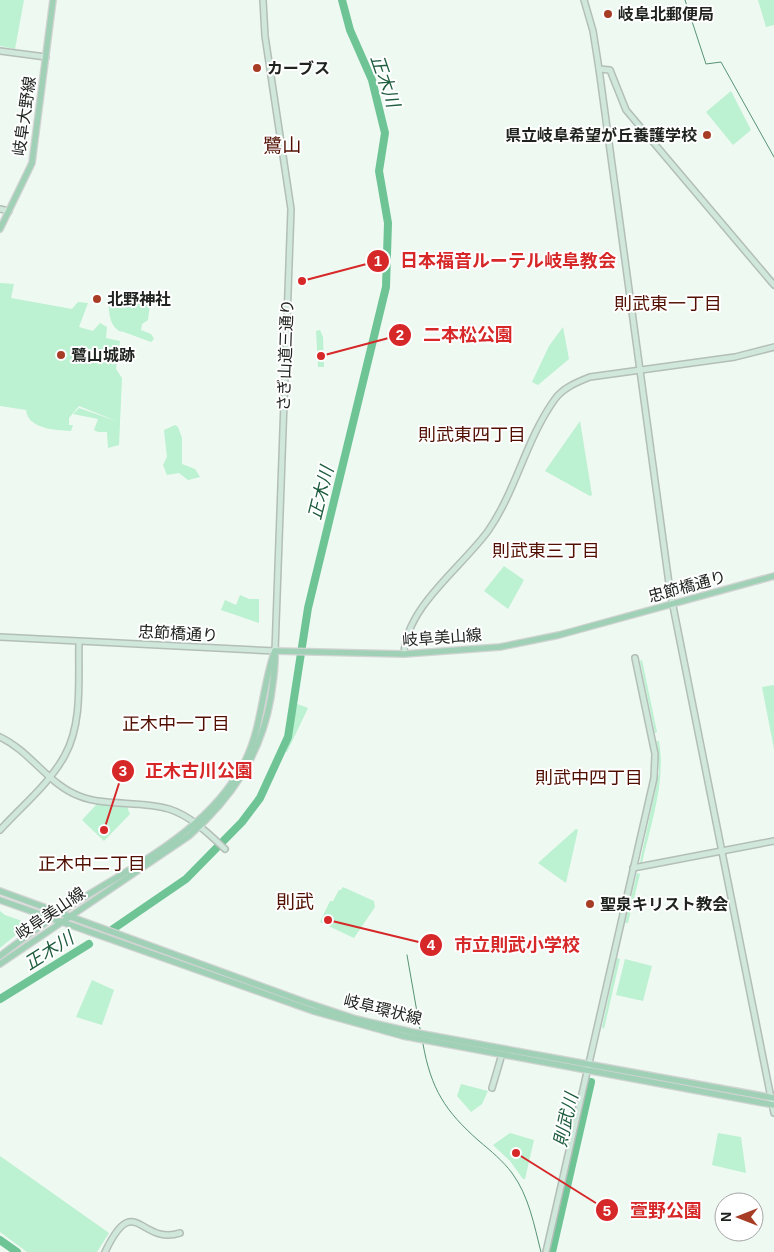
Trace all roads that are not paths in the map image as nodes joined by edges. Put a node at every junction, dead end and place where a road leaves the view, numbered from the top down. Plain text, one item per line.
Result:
1 (53, 0) edge
2 (263, 0) edge
3 (584, 0) edge
4 (0, 51) edge
5 (46, 56) junction
6 (598, 69) junction
7 (0, 209) edge
8 (9, 212) junction
9 (0, 229) edge
10 (774, 285) edge
11 (774, 347) edge
12 (639, 370) junction
13 (774, 576) edge
14 (672, 604) junction
15 (608, 622) joint
16 (0, 637) edge
17 (80, 642) junction
18 (275, 651) junction
19 (404, 654) junction
20 (635, 658) dead end
21 (0, 736) edge
22 (50, 776) junction
23 (197, 825) junction
24 (0, 830) edge
25 (774, 841) edge
26 (224, 848) dead end
27 (721, 852) junction
28 (633, 868) junction
29 (0, 891) edge
30 (0, 900) edge
31 (62, 913) junction
32 (70, 916) junction
33 (53, 918) junction
34 (62, 921) junction
35 (0, 956) edge
36 (0, 964) edge
37 (502, 1054) junction
38 (589, 1068) junction
39 (492, 1088) dead end
40 (773, 1101) edge
41 (774, 1112) edge
42 (180, 1233) dead end
43 (105, 1252) edge
44 (546, 1252) edge

1 - 5 main road, 岐阜大野線
2 - 18 street, さぎ山道三通り
3 - 6 street
4 - 5 street
5 - 8 main road, 岐阜大野線
6 - 10 street
6 - 12 street
7 - 8 street
8 - 9 main road, 岐阜大野線
11 - 12 street
12 - 14 street
12 - 19 street
13 - 14 main road, 忠節橋通り
14 - 15 main road, 忠節橋通り
14 - 27 street
15 - 19 main road, 岐阜美山線
16 - 17 street, 忠節橋通り
17 - 18 street, 忠節橋通り
17 - 22 street
18 - 19 main road, 岐阜美山線
18 - 23 main road, 岐阜美山線
20 - 28 street
21 - 22 street
22 - 23 street
22 - 24 street
23 - 26 street
23 - 31 main road, 岐阜美山線
23 - 32 main road, 岐阜美山線
25 - 27 street
27 - 28 street
27 - 40 street
28 - 38 street
29 - 31 main road, 岐阜環状線
30 - 33 main road, 岐阜環状線
31 - 32 main road, 岐阜環状線
31 - 33 main road, 岐阜美山線
32 - 34 main road, 岐阜美山線
32 - 38 main road, 岐阜環状線
33 - 34 main road, 岐阜環状線
33 - 35 main road, 岐阜美山線
34 - 36 main road, 岐阜美山線
34 - 37 main road, 岐阜環状線
37 - 38 main road, 岐阜環状線
37 - 39 street
38 - 40 main road, 岐阜環状線
38 - 44 street
40 - 41 street
42 - 43 street

